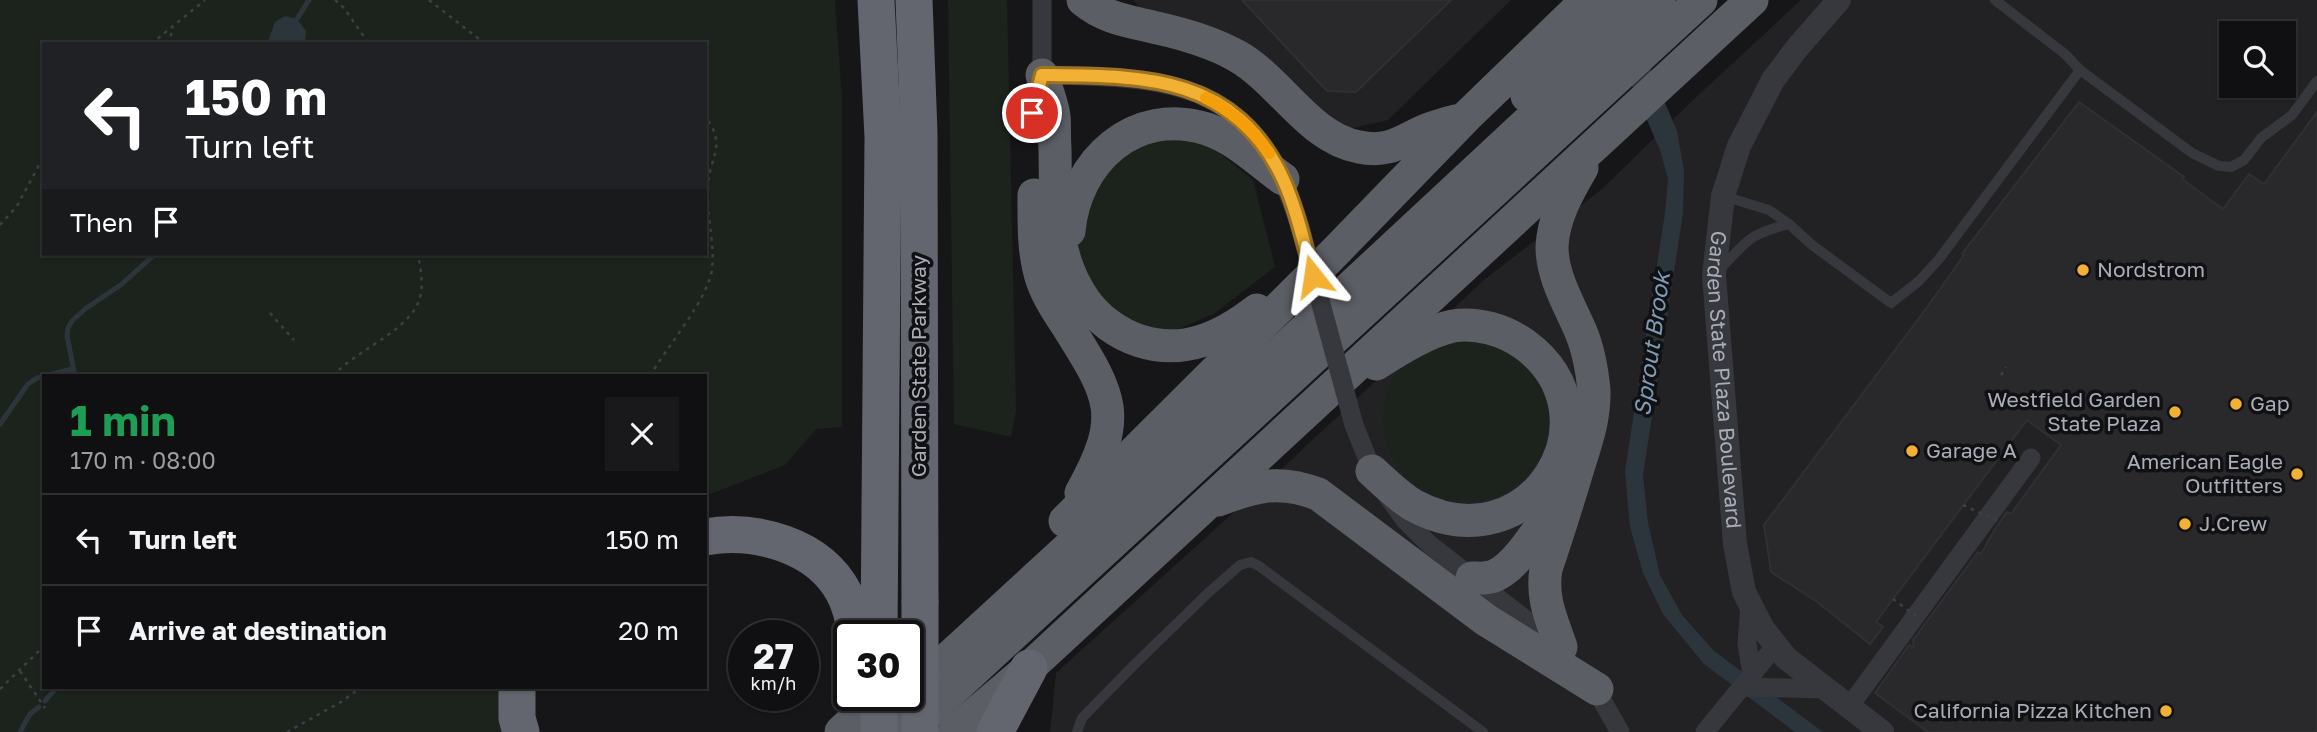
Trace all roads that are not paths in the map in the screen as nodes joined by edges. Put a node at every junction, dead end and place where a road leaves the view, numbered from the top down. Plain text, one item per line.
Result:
1 (876, 0) edge
2 (914, 0) edge
3 (1042, 0) edge
4 (1083, 0) edge
5 (1587, 0) edge
6 (1620, 0) edge
7 (1752, 0) edge
8 (1839, 0) edge
9 (1994, 0) edge
10 (1682, 5) edge
11 (1569, 69) junction
12 (2080, 70) junction
13 (1042, 75) junction
14 (2317, 81) edge
15 (1466, 117) junction
16 (1603, 137) junction
17 (1283, 179) junction
18 (1723, 196) junction
19 (1789, 224) junction
20 (1335, 252) junction
21 (1714, 275) junction
22 (1070, 276) junction
23 (1320, 397) junction
24 (2031, 458) dead end
25 (1372, 471) junction
26 (1575, 478) junction
27 (1206, 505) junction
28 (1065, 521) junction
29 (707, 537) edge
30 (1472, 578) junction
31 (1750, 606) junction
32 (853, 620) edge
33 (879, 620) edge
34 (1776, 645) junction
35 (1561, 647) junction
36 (924, 654) edge
37 (924, 668) edge
38 (1029, 668) junction
39 (1747, 681) junction
40 (517, 689) edge
41 (1597, 689) junction
42 (1825, 689) junction
43 (1849, 707) junction
44 (874, 711) edge
45 (521, 732) edge
46 (841, 732) edge
47 (907, 732) edge
48 (920, 732) edge
49 (954, 732) edge
50 (995, 732) edge
51 (1077, 732) edge
52 (1483, 732) edge
53 (1620, 732) edge
54 (1705, 732) edge
55 (1882, 732) edge

1 - 33 highway, Garden State Parkway
2 - 48 highway, Garden State Parkway, bridge
3 - 13 street
4 - 15 highway
5 - 11 highway
6 - 11 highway
7 - 16 highway
8 - 18 street, Garden State Plaza Boulevard
9 - 12 lane
10 - 11 highway
11 - 15 highway
11 - 37 highway
11 - 47 highway
12 - 14 lane
12 - 19 lane
13 - 17 street
13 - 22 highway
13 - 28 highway
15 - 20 highway
16 - 23 highway
16 - 26 highway
17 - 22 highway
17 - 25 street, bridge
18 - 19 lane
18 - 21 street, Garden State Plaza Boulevard
19 - 21 lane
20 - 22 highway
20 - 28 highway
21 - 31 street, Garden State Plaza Boulevard
23 - 25 highway
23 - 27 highway
24 - 43 street
25 - 30 street
26 - 30 highway
26 - 35 highway
27 - 38 highway
27 - 41 highway
28 - 36 highway
29 - 32 highway
30 - 35 street
31 - 34 street, Garden State Plaza Boulevard
31 - 39 street
34 - 39 street
34 - 42 street, Garden State Plaza Boulevard
35 - 41 street
38 - 49 highway
38 - 50 highway
39 - 42 street
39 - 54 street
40 - 45 highway
41 - 53 street
42 - 43 street, Garden State Plaza Boulevard
43 - 55 street, Garden State Plaza Boulevard
44 - 46 highway
51 - 52 lane

